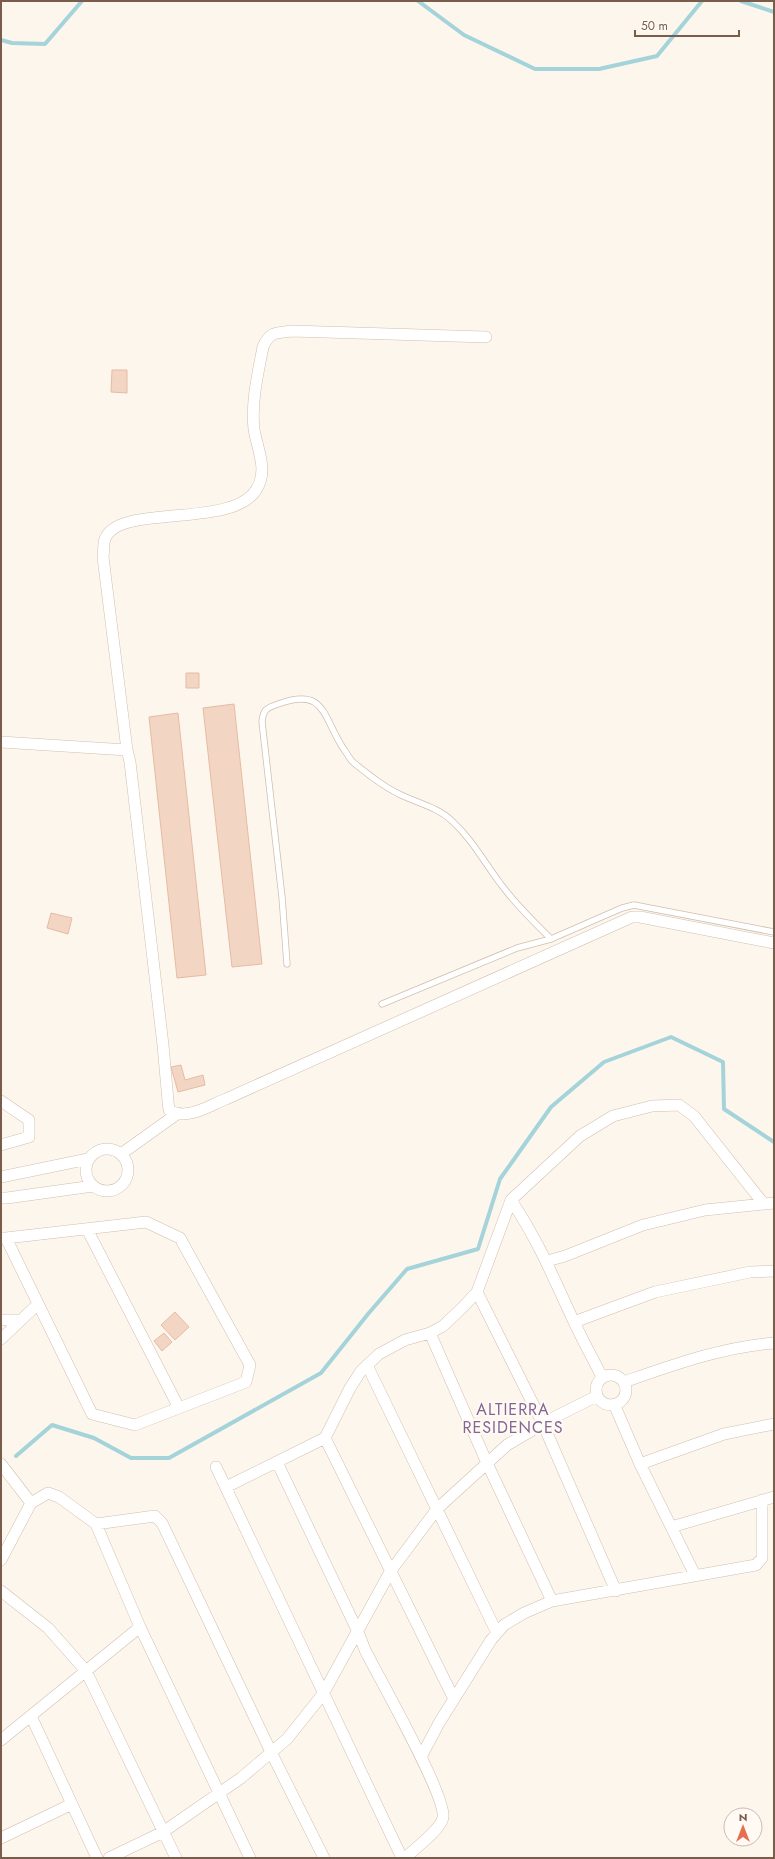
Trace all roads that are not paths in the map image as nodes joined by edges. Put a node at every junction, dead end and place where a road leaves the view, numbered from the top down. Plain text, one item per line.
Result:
1 (486, 337) dead end
2 (1, 742) edge
3 (128, 750) junction
4 (774, 932) edge
5 (551, 939) junction
6 (774, 943) edge
7 (287, 964) dead end
8 (382, 1004) dead end
9 (1, 1101) edge
10 (177, 1114) junction
11 (1, 1145) edge
12 (121, 1154) junction
13 (88, 1159) junction
14 (1, 1177) edge
15 (93, 1186) junction
16 (1, 1198) edge
17 (511, 1200) junction
18 (768, 1203) edge
19 (87, 1229) junction
20 (3, 1238) edge
21 (547, 1261) junction
22 (774, 1271) edge
23 (477, 1292) junction
24 (38, 1304) junction
25 (1, 1320) edge
26 (20, 1320) junction
27 (574, 1322) junction
28 (430, 1333) junction
29 (1, 1339) edge
30 (774, 1343) edge
31 (367, 1365) junction
32 (602, 1377) junction
33 (624, 1382) junction
34 (597, 1396) junction
35 (614, 1404) junction
36 (179, 1408) junction
37 (543, 1424) junction
38 (774, 1424) edge
39 (326, 1438) junction
40 (277, 1462) junction
41 (487, 1463) junction
42 (1, 1464) edge
43 (640, 1464) junction
44 (216, 1467) dead end
45 (226, 1487) junction
46 (774, 1497) edge
47 (762, 1500) junction
48 (31, 1503) junction
49 (437, 1509) junction
50 (96, 1524) junction
51 (671, 1527) junction
52 (1, 1560) edge
53 (390, 1572) junction
54 (694, 1575) junction
55 (1, 1591) edge
56 (616, 1591) junction
57 (552, 1601) junction
58 (140, 1627) junction
59 (358, 1632) junction
60 (497, 1632) junction
61 (86, 1671) junction
62 (323, 1694) junction
63 (454, 1699) junction
64 (31, 1716) junction
65 (1, 1740) edge
66 (271, 1752) junction
67 (421, 1757) junction
68 (219, 1794) junction
69 (72, 1804) junction
70 (163, 1832) junction
71 (1, 1838) edge
72 (97, 1858) edge
73 (109, 1858) edge
74 (176, 1858) edge
75 (250, 1858) edge
76 (324, 1858) edge
77 (403, 1858) edge

1 - 3 street
2 - 3 street
3 - 10 street
4 - 5 lane
5 - 7 lane
5 - 8 lane
6 - 10 street
9 - 11 street
10 - 12 street
12 - 13 street
12 - 15 street
13 - 14 street
13 - 15 street
15 - 16 street
17 - 18 street
17 - 21 street
17 - 23 street
18 - 21 street
19 - 20 street
19 - 36 street
19 - 36 street
20 - 24 street
21 - 27 street
22 - 27 street
23 - 28 street
23 - 37 street
24 - 26 street
24 - 36 street
25 - 26 street
26 - 29 street
27 - 32 street
28 - 31 street
28 - 41 street
30 - 33 street
31 - 39 street
31 - 49 street
32 - 33 street
32 - 34 street
33 - 35 street
34 - 35 street
34 - 37 street
35 - 43 street
37 - 41 street
37 - 56 street
38 - 43 street
39 - 40 street
39 - 53 street
40 - 45 street
40 - 59 street
41 - 49 street
41 - 57 street
42 - 48 street
43 - 51 street
44 - 45 street
45 - 62 street
46 - 47 street
47 - 51 street
47 - 54 street
48 - 50 street
48 - 52 street
49 - 53 street
49 - 60 street
50 - 58 street
50 - 66 street
51 - 54 street
53 - 59 street
53 - 63 street
54 - 56 street
55 - 61 street
56 - 57 street
57 - 60 street
58 - 61 street
58 - 68 street
59 - 62 street
59 - 67 street
60 - 63 street
61 - 64 street
61 - 70 street
62 - 66 street
62 - 77 street
63 - 67 street
64 - 65 street
64 - 69 street
66 - 68 street
66 - 76 street
67 - 77 street
68 - 70 street
68 - 75 street
69 - 71 street
69 - 72 street
70 - 73 street
70 - 74 street

